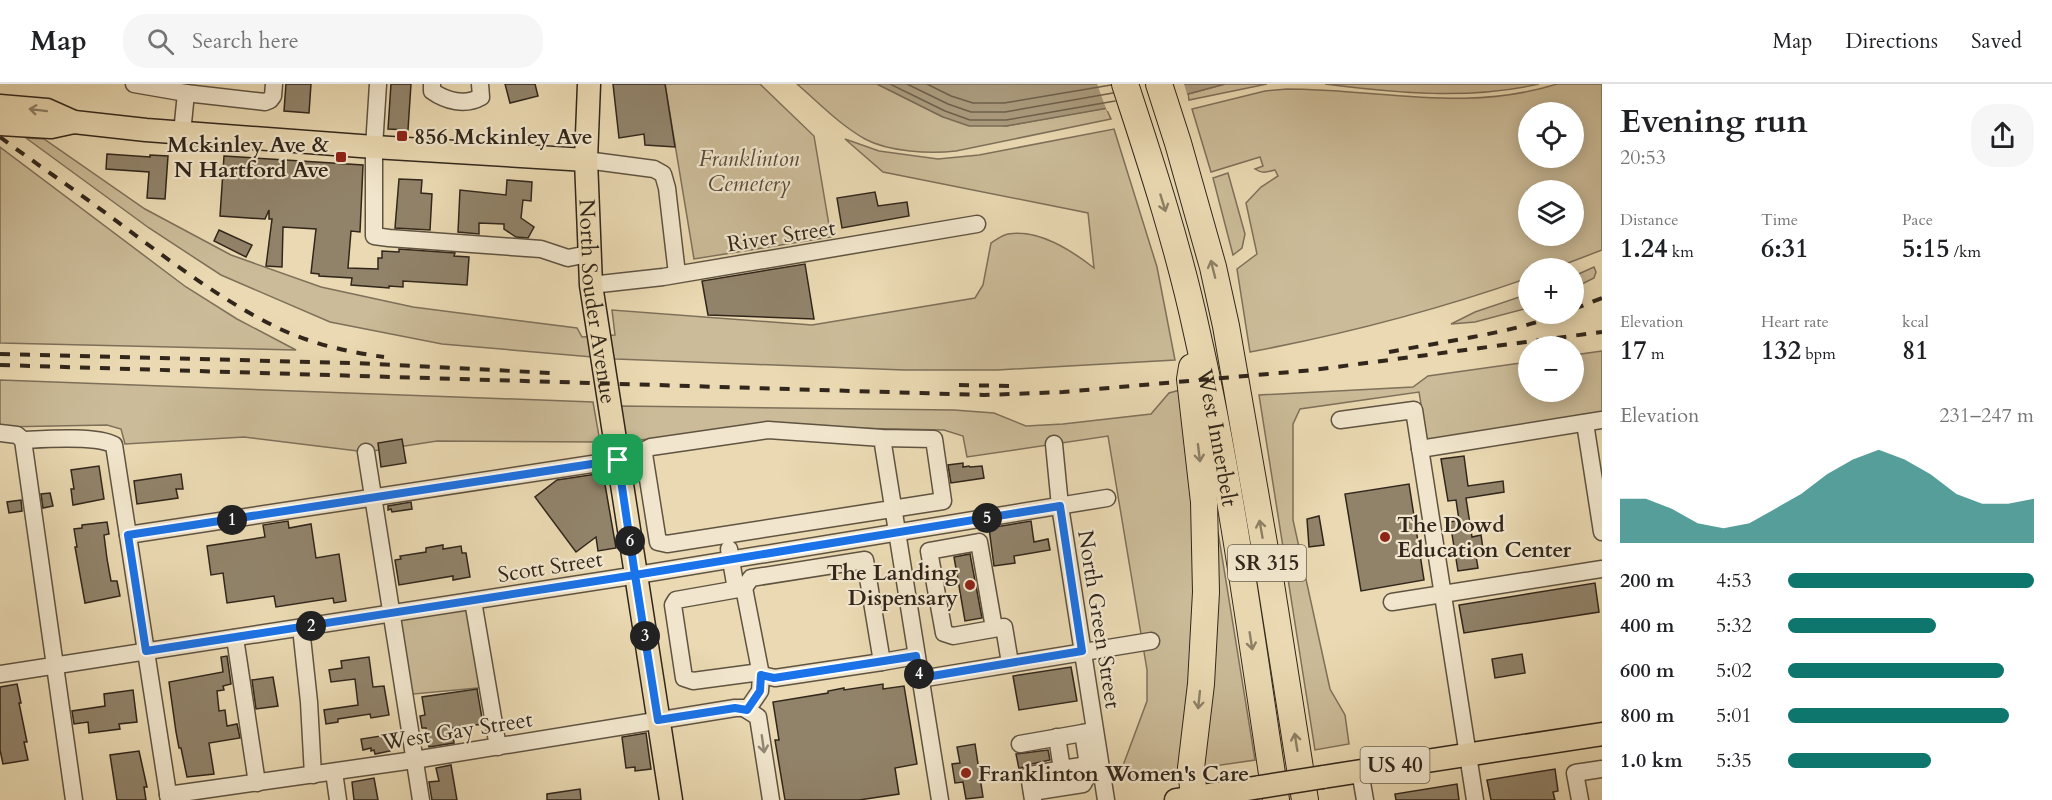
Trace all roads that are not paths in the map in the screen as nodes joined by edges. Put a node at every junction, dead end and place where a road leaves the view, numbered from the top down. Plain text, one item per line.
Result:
1 (134, 84) edge
2 (274, 84) edge
3 (378, 84) edge
4 (432, 84) edge
5 (480, 84) edge
6 (589, 84) edge
7 (1119, 84) edge
8 (1125, 84) edge
9 (1159, 84) edge
10 (1165, 84) edge
11 (186, 93) junction
12 (0, 106) edge
13 (74, 122) junction
14 (0, 124) edge
15 (182, 133) junction
16 (1178, 143) junction
17 (374, 147) junction
18 (1146, 147) junction
19 (586, 160) junction
20 (977, 224) dead end
21 (588, 254) junction
22 (677, 274) junction
23 (591, 285) junction
24 (1197, 333) junction
25 (1340, 420) dead end
26 (1602, 420) edge
27 (1585, 423) junction
28 (0, 433) edge
29 (882, 438) junction
30 (23, 440) junction
31 (1054, 444) dead end
32 (1420, 449) junction
33 (366, 452) dead end
34 (618, 460) junction
35 (373, 498) junction
36 (1107, 498) dead end
37 (1060, 506) junction
38 (893, 508) junction
39 (897, 532) junction
40 (1602, 532) edge
41 (128, 535) junction
42 (726, 535) junction
43 (861, 538) junction
44 (930, 556) junction
45 (948, 558) dead end
46 (730, 559) junction
47 (865, 560) junction
48 (1602, 569) edge
49 (635, 575) junction
50 (934, 581) junction
51 (905, 585) junction
52 (740, 588) junction
53 (1443, 595) junction
54 (473, 601) junction
55 (1392, 602) dead end
56 (390, 614) junction
57 (301, 628) junction
58 (994, 628) junction
59 (235, 638) junction
60 (1151, 641) dead end
61 (146, 651) junction
62 (1082, 651) junction
63 (916, 656) junction
64 (882, 662) junction
65 (1010, 663) junction
66 (55, 665) junction
67 (0, 674) edge
68 (761, 675) junction
69 (920, 678) junction
70 (750, 711) junction
71 (658, 720) junction
72 (1089, 732) junction
73 (1602, 734) edge
74 (1057, 737) junction
75 (1020, 744) dead end
76 (498, 747) junction
77 (1468, 753) junction
78 (414, 760) junction
79 (1062, 769) junction
80 (1602, 769) edge
81 (1093, 770) junction
82 (1360, 771) junction
83 (334, 772) junction
84 (313, 775) junction
85 (257, 783) junction
86 (224, 794) edge
87 (1268, 794) edge
88 (195, 796) edge
89 (1033, 796) edge
90 (169, 798) edge
91 (1185, 799) edge
92 (74, 800) edge
93 (338, 800) edge
94 (421, 800) edge
95 (671, 800) edge
96 (771, 800) edge
97 (940, 800) edge
98 (1106, 800) edge
99 (1305, 800) edge
100 (1365, 800) edge
101 (1475, 800) edge
102 (1580, 800) edge

1 - 11 street
2 - 11 street
3 - 17 street
4 - 5 street
6 - 19 main road, North Souder Avenue
7 - 18 highway
8 - 18 highway, West Innerbelt / SR 315
9 - 16 highway, West Innerbelt / SR 315
10 - 16 highway
11 - 15 street
13 -> 12 main road
13 - 14 main road
13 - 15 main road
15 - 17 main road
99 -> 16 highway, West Innerbelt / SR 315
17 - 19 main road
17 - 21 street
18 -> 24 highway, West Innerbelt / SR 315
19 - 21 main road, North Souder Avenue
19 - 22 street
20 - 22 street, River Street
21 - 23 main road, North Souder Avenue
22 - 23 street, River Street
23 - 34 main road, North Souder Avenue
24 -> 87 highway, West Innerbelt / SR 315
24 -> 91 highway
25 - 32 street
26 - 27 street
27 - 32 street
27 - 40 street
28 - 30 street
29 - 38 street
29 - 38 street
29 - 42 street
30 - 41 street
30 - 66 street
31 - 37 street, North Green Street
32 - 53 street
33 - 35 street
34 - 35 street
34 - 49 main road, North Souder Avenue
35 - 41 street
35 - 56 street
36 - 37 street, Scott Street
37 - 39 street, Scott Street
37 - 62 street, North Green Street
38 - 39 street
38 - 42 street
39 - 43 street, Scott Street
39 - 51 street
41 - 61 street
42 - 46 street
43 - 46 street, Scott Street
43 - 47 street
44 - 45 street
44 - 50 street
44 - 58 street
46 - 49 street, Scott Street
46 - 52 street
47 - 52 street
47 - 64 street
48 - 53 street
49 - 54 street, Scott Street
49 - 71 main road, North Souder Avenue
50 - 51 street
50 - 58 street
51 - 63 street
52 - 68 street
52 - 68 street
53 - 55 street
53 - 77 street
54 - 56 street, Scott Street
54 - 76 street
56 - 57 street, Scott Street
56 - 78 street
57 - 59 street, Scott Street
57 - 84 street
58 - 65 street
59 - 61 street, Scott Street
59 - 85 street
60 - 62 street
61 - 66 street, Scott Street
61 - 90 street
62 - 65 street
62 - 72 street, North Green Street
63 - 64 street
63 - 69 street
64 - 68 street
65 - 69 street
66 - 67 street, Scott Street
66 - 92 street
68 - 70 street
69 - 97 street
70 - 71 street, West Gay Street
70 -> 96 street
71 - 76 street, West Gay Street
71 - 95 main road, North Souder Avenue
72 - 74 street
72 - 81 street, North Green Street
73 - 77 main road, US 40
74 - 75 street
74 - 79 street
76 - 78 street, West Gay Street
77 - 82 main road, US 40
77 - 101 street
78 - 83 street, West Gay Street
78 - 94 street
79 - 81 street
79 - 89 street
80 - 102 street
81 - 89 street
81 - 98 street, North Green Street
82 - 87 main road, US 40, bridge
82 - 100 street
83 - 84 street, West Gay Street
83 - 93 street
84 - 85 street, West Gay Street
85 - 86 street, West Gay Street
86 - 88 street, West Gay Street
87 - 91 main road, US 40
88 - 90 street, West Gay Street

